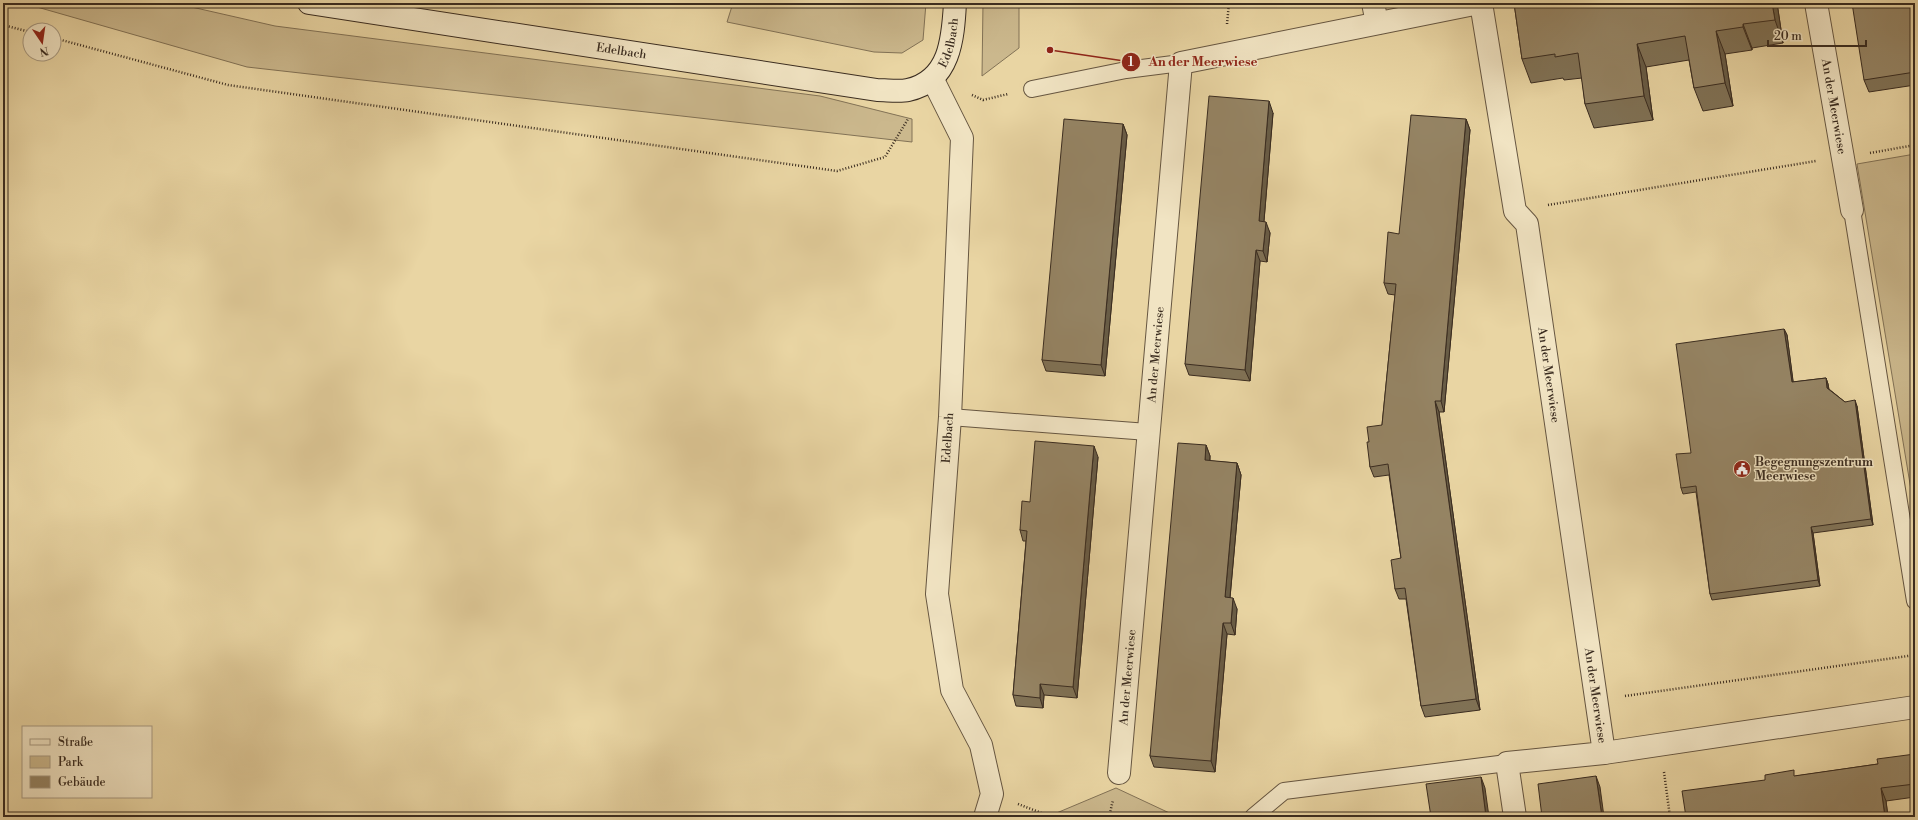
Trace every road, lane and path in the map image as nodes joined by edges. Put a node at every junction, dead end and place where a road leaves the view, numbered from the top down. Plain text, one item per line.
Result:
1 (309, 3) edge
2 (956, 3) edge
3 (1480, 3) edge
4 (1816, 3) edge
5 (1375, 13) edge
6 (3, 24) edge
7 (22, 30) edge
8 (62, 40) edge
9 (1181, 63) junction
10 (933, 80) junction
11 (1032, 89) joint
12 (1915, 146) edge
13 (885, 157) dead end
14 (1843, 157) junction
15 (1852, 210) joint
16 (1515, 211) junction
17 (950, 417) junction
18 (1148, 432) junction
19 (1915, 601) edge
20 (1915, 655) edge
21 (1596, 700) junction
22 (1915, 707) edge
23 (1660, 744) junction
24 (1604, 752) junction
25 (1507, 763) junction
26 (1119, 773) dead end
27 (992, 794) junction
28 (985, 817) edge
29 (1052, 817) edge
30 (1253, 817) edge
31 (1515, 817) edge
32 (1670, 817) edge

1 - 10 street, Edelbach
2 - 10 street, Edelbach
3 - 5 street, An der Meerwiese
3 - 16 street, An der Meerwiese
4 - 14 street, An der Meerwiese
5 - 9 street, An der Meerwiese
6 - 7 path
8 - 13 path
9 - 11 lane
9 - 18 street, An der Meerwiese
10 - 11 path
10 - 17 street, Edelbach
12 - 14 path
14 - 15 street, An der Meerwiese
14 - 16 path
15 - 19 lane
16 - 21 street, An der Meerwiese
17 - 18 lane
17 - 27 street, Edelbach
18 - 26 street, An der Meerwiese
20 - 21 path
21 - 24 street, An der Meerwiese
22 - 23 street, An der Meerwiese
23 - 24 street, An der Meerwiese
23 - 32 path
24 - 25 street, An der Meerwiese
25 - 30 lane
25 - 31 street
27 - 28 street, Edelbach
27 - 29 path

